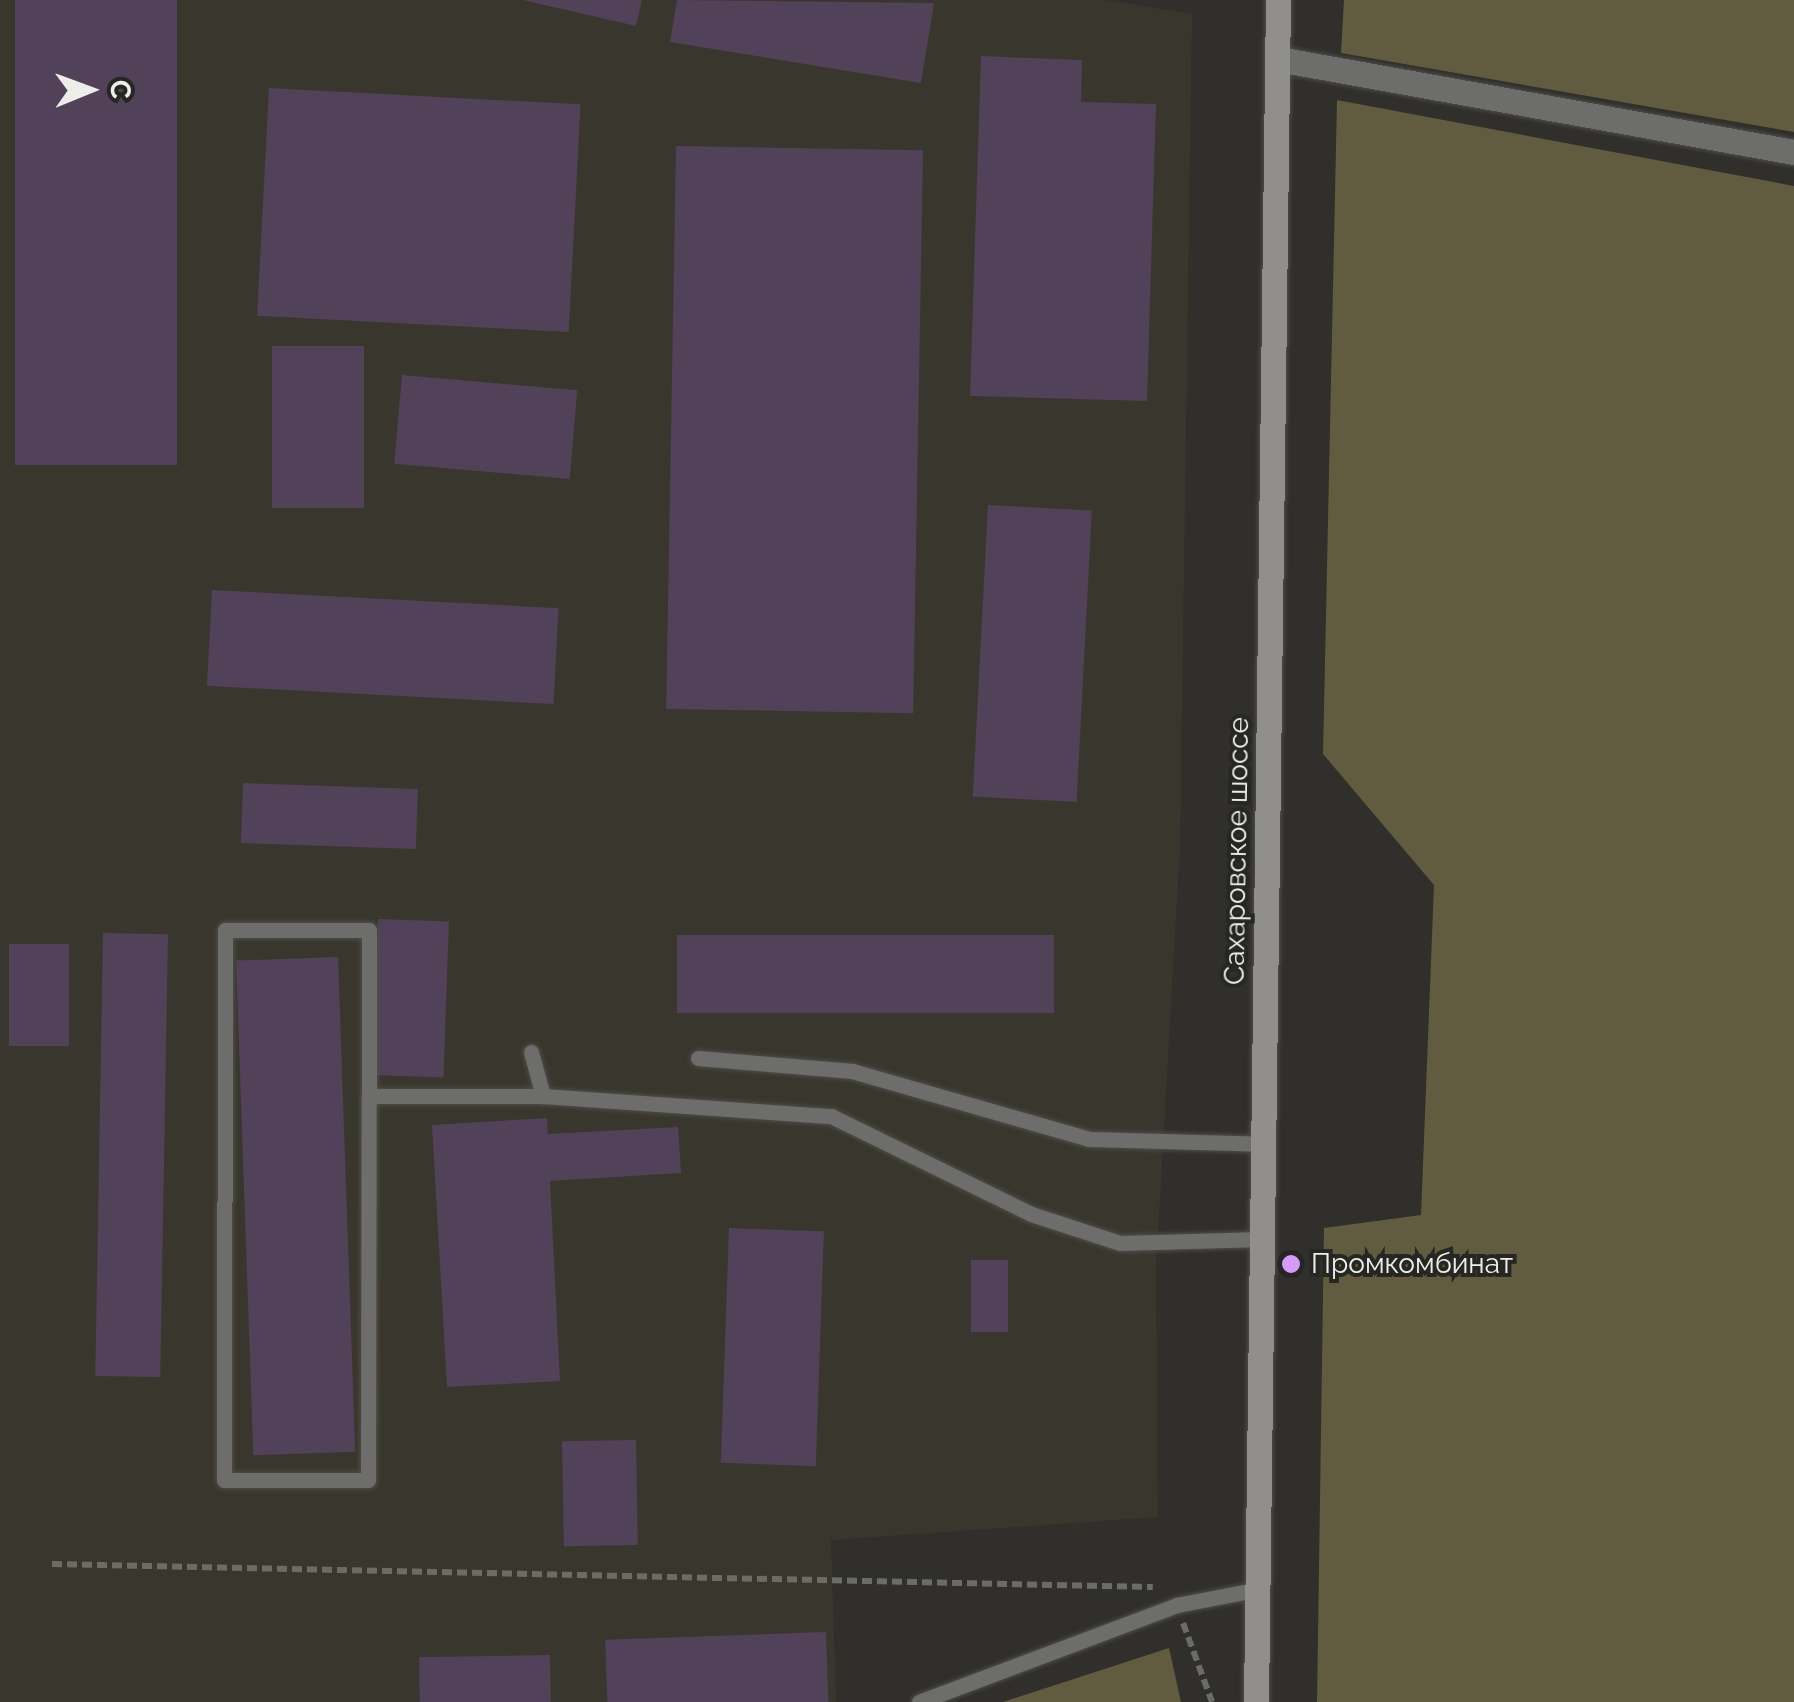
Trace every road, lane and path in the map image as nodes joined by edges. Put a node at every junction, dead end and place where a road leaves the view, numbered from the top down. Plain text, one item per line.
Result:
1 (1278, 0) edge
2 (1278, 59) junction
3 (1794, 152) edge
4 (530, 1052) dead end
5 (698, 1058) dead end
6 (369, 1096) junction
7 (542, 1096) junction
8 (1264, 1144) junction
9 (1262, 1239) junction
10 (52, 1564) dead end
11 (1160, 1587) dead end
12 (1259, 1589) junction
13 (1177, 1606) junction
14 (919, 1702) edge
15 (1212, 1702) edge
16 (1256, 1702) edge

1 - 2 main road, Сахаровское шоссе
2 - 3 street
2 - 8 main road, Сахаровское шоссе
4 - 7 lane
5 - 8 lane
6 - 6 lane
6 - 7 lane
7 - 9 lane
8 - 9 main road, Сахаровское шоссе
9 - 12 main road, Сахаровское шоссе
10 - 11 path
12 - 13 lane
12 - 16 main road, Сахаровское шоссе
13 - 14 lane
13 - 15 path

